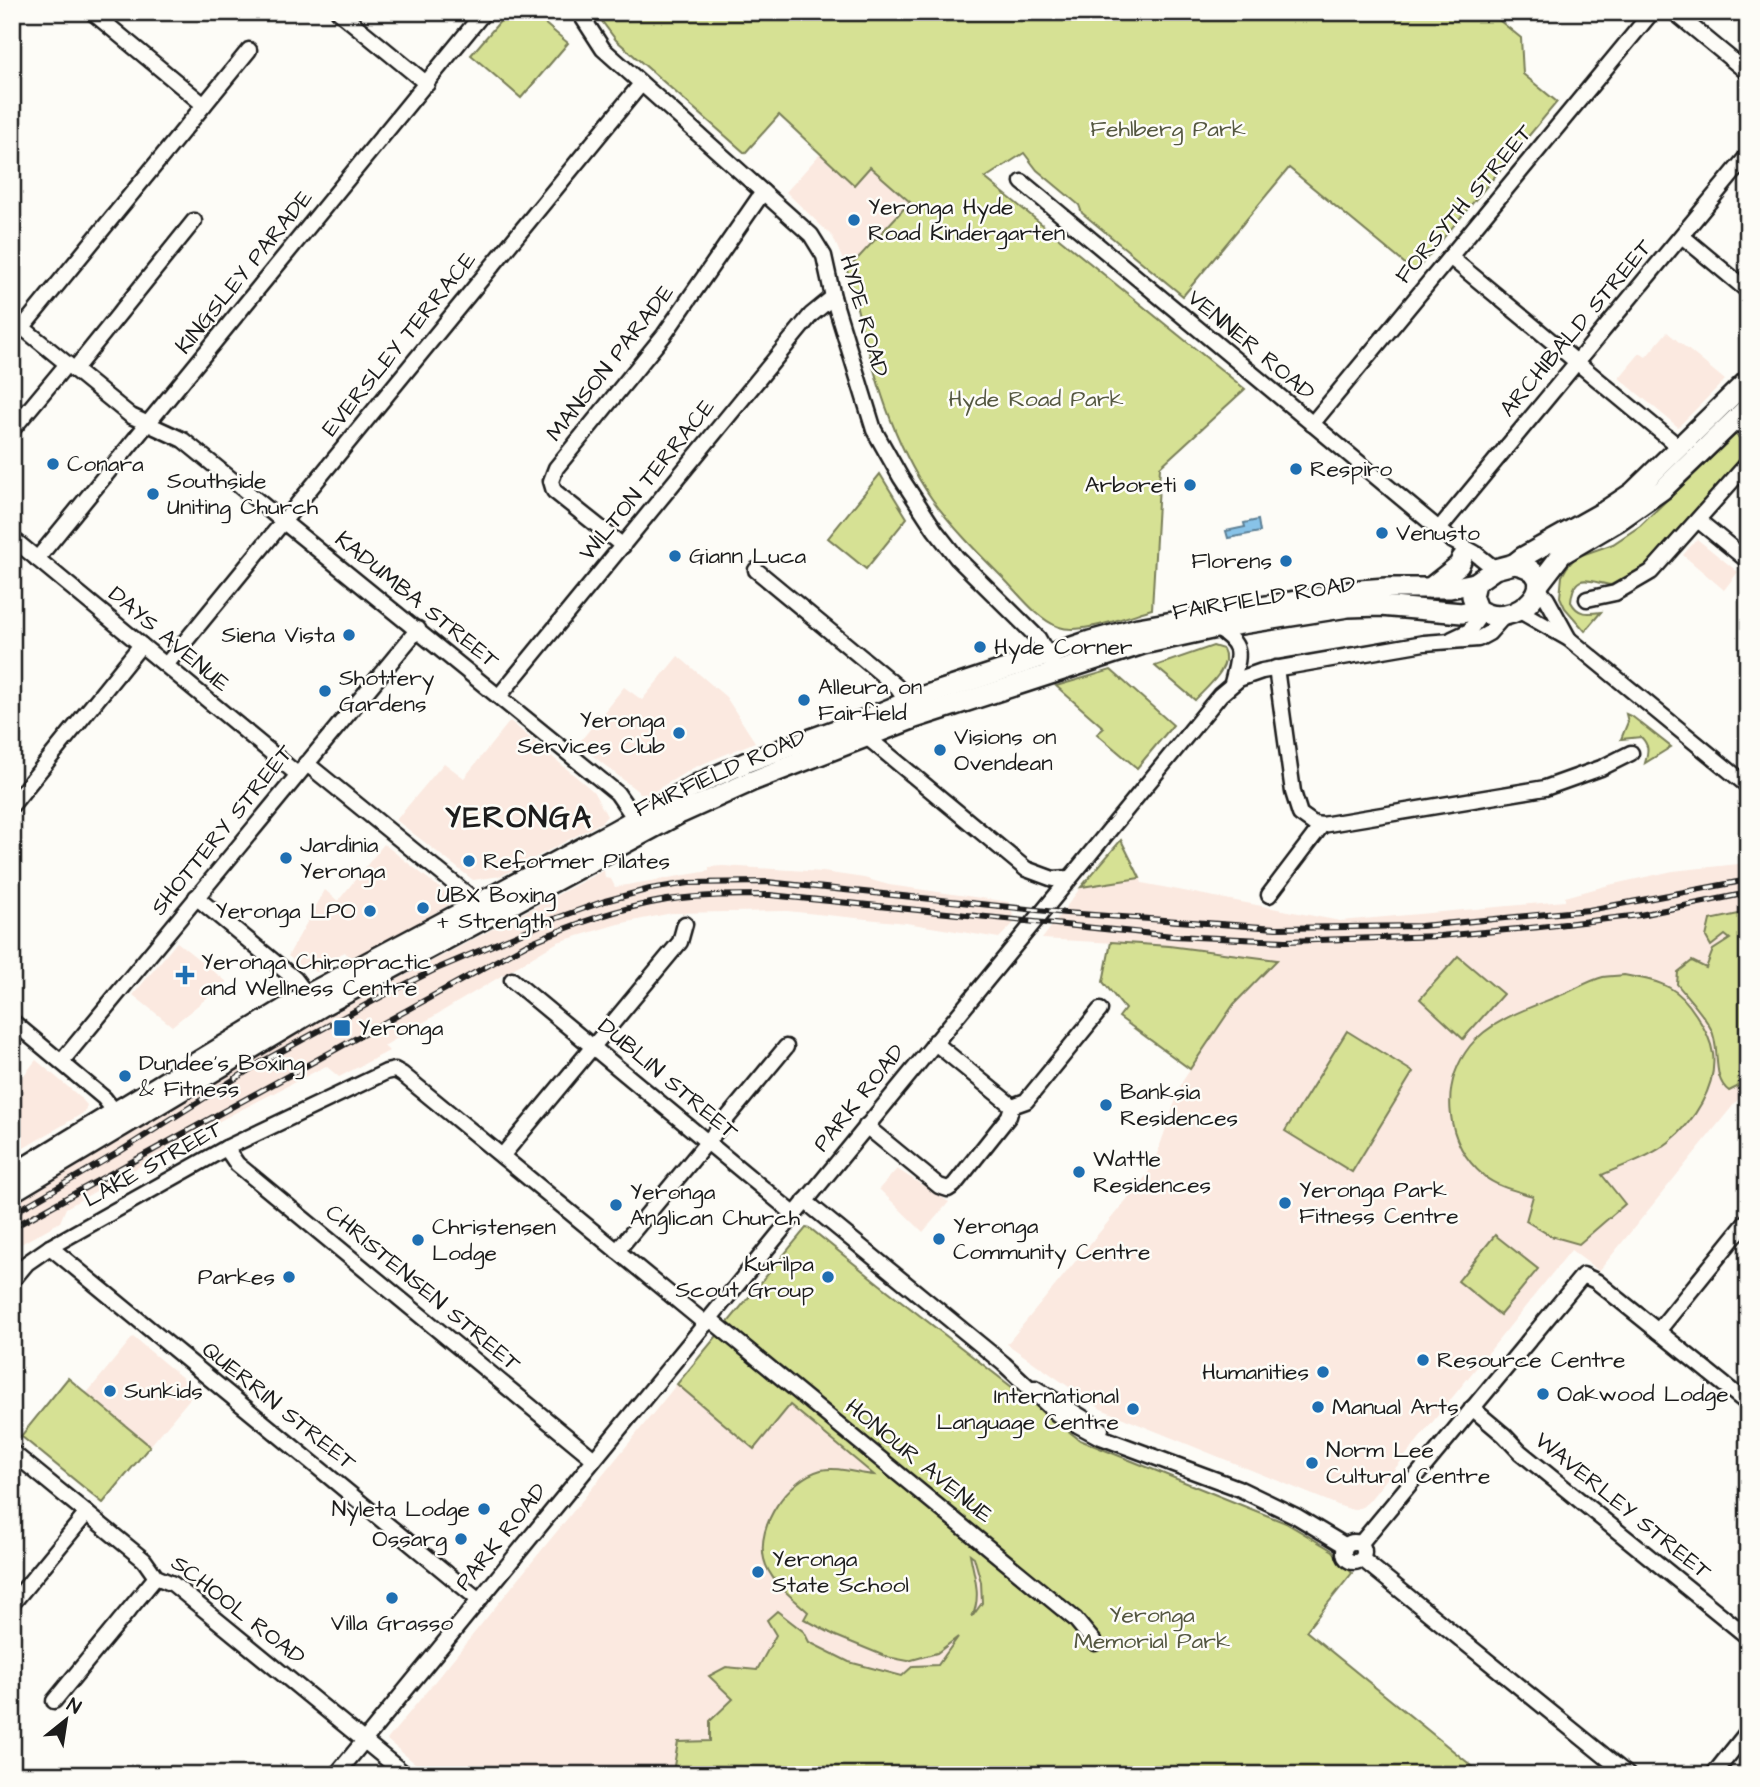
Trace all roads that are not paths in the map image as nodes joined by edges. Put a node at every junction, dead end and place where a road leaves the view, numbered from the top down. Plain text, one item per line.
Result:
1 (92, 12) edge
2 (339, 12) edge
3 (484, 12) edge
4 (579, 12) edge
5 (1652, 12) edge
6 (1674, 12) edge
7 (248, 50) dead end
8 (1748, 73) edge
9 (427, 84) junction
10 (641, 84) junction
11 (204, 105) junction
12 (1748, 155) edge
13 (1022, 182) dead end
14 (763, 192) junction
15 (194, 221) dead end
16 (1682, 236) junction
17 (1450, 257) junction
18 (1748, 291) edge
19 (833, 297) junction
20 (17, 323) edge
21 (1577, 362) junction
22 (71, 367) junction
23 (1748, 380) edge
24 (1743, 419) edge
25 (149, 424) junction
26 (1312, 424) junction
27 (12, 430) edge
28 (1679, 447) junction
29 (1748, 463) edge
30 (1699, 521) junction
31 (283, 522) junction
32 (1439, 529) junction
33 (12, 538) edge
34 (623, 546) junction
35 (1458, 550) junction
36 (37, 559) junction
37 (1748, 561) edge
38 (1505, 566) junction
39 (756, 570) dead end
40 (1477, 581) junction
41 (1539, 587) junction
42 (1430, 588) junction
43 (1587, 599) dead end
44 (1480, 611) junction
45 (1511, 613) junction
46 (1216, 628) junction
47 (418, 629) junction
48 (1451, 639) junction
49 (1569, 639) junction
50 (141, 645) junction
51 (1052, 662) junction
52 (166, 665) junction
53 (1276, 668) junction
54 (1232, 683) junction
55 (500, 695) junction
56 (912, 709) junction
57 (863, 730) junction
58 (1631, 752) dead end
59 (302, 768) junction
60 (1748, 786) edge
61 (12, 805) edge
62 (1322, 825) junction
63 (640, 826) junction
64 (1069, 878) junction
65 (1269, 895) dead end
66 (196, 897) junction
67 (478, 903) junction
68 (685, 924) dead end
69 (512, 980) dead end
70 (307, 995) junction
71 (1100, 1010) dead end
72 (12, 1021) edge
73 (934, 1042) junction
74 (593, 1047) junction
75 (786, 1047) dead end
76 (62, 1061) junction
77 (402, 1074) joint
78 (1012, 1106) junction
79 (120, 1117) junction
80 (866, 1126) junction
81 (708, 1141) junction
82 (226, 1148) junction
83 (502, 1156) junction
84 (12, 1175) edge
85 (12, 1192) edge
86 (804, 1201) junction
87 (794, 1214) junction
88 (1748, 1220) edge
89 (50, 1247) junction
90 (617, 1251) junction
91 (12, 1281) edge
92 (708, 1322) junction
93 (1658, 1331) junction
94 (1748, 1404) edge
95 (1472, 1408) junction
96 (12, 1451) edge
97 (594, 1459) junction
98 (88, 1513) junction
99 (1356, 1550) junction
100 (156, 1577) junction
101 (480, 1600) junction
102 (12, 1604) edge
103 (1748, 1637) edge
104 (1095, 1643) dead end
105 (54, 1701) dead end
106 (1748, 1731) edge
107 (364, 1741) junction
108 (336, 1775) edge
109 (406, 1775) edge
110 (1628, 1775) edge
111 (1713, 1775) edge

1 - 11 street
2 - 9 street
3 - 9 street, KINGSLEY PARADE
4 - 10 street, HYDE ROAD
5 - 17 street, FORSYTH STREET
6 - 8 street
7 - 11 street
9 - 25 street, KINGSLEY PARADE
10 - 14 street, HYDE ROAD
10 - 31 street, EVERSLEY TERRACE
11 - 20 street
12 - 16 street, ARCHIBALD STREET
13 - 26 street, VENNER ROAD
14 - 19 street, HYDE ROAD
14 - 34 street, MANSON PARADE
15 - 22 street
16 - 18 street
16 - 21 street, ARCHIBALD STREET
17 - 21 street
17 - 26 street, FORSYTH STREET
19 - 34 street, WILTON TERRACE
19 - 51 street, HYDE ROAD
20 - 22 street, KADUMBA STREET
21 - 28 street
21 - 32 street, ARCHIBALD STREET
22 - 25 street, KADUMBA STREET
22 - 27 street
23 - 28 main road
24 - 41 main road
25 - 31 street, KADUMBA STREET
25 - 36 street, KINGSLEY PARADE
26 - 32 street, VENNER ROAD
28 - 38 main road
29 - 30 street
30 - 37 street
30 - 43 street
31 - 47 street, KADUMBA STREET
31 - 52 street, EVERSLEY TERRACE
32 - 35 street, VENNER ROAD
33 - 36 street, DAYS AVENUE
34 - 55 street, WILTON TERRACE
35 - 38 street, VENNER ROAD
35 - 40 street, VENNER ROAD
35 - 42 main road
36 - 50 street, DAYS AVENUE
38 - 40 main road
38 - 41 main road
39 - 56 street
40 - 42 main road, FAIRFIELD ROAD
40 - 44 main road
41 - 45 main road
41 - 49 street
42 - 51 main road, FAIRFIELD ROAD
44 - 45 main road
44 - 46 main road, FAIRFIELD ROAD
44 - 48 street
45 - 48 street
45 - 49 street
46 - 51 main road, FAIRFIELD ROAD
46 - 54 street
47 - 55 street, KADUMBA STREET
47 - 59 street, SHOTTERY STREET
48 - 53 street
49 - 60 street
50 - 52 street, DAYS AVENUE
50 - 61 street
51 - 56 main road, FAIRFIELD ROAD
52 - 59 street, DAYS AVENUE
53 - 54 street, PARK ROAD
53 - 62 street
54 - 64 street, PARK ROAD
55 - 63 street, KADUMBA STREET
56 - 57 main road, FAIRFIELD ROAD
57 - 63 main road, FAIRFIELD ROAD
57 - 64 street
58 - 62 street
59 - 66 street, SHOTTERY STREET
59 - 67 street, DAYS AVENUE
62 - 65 street
63 - 67 main road, FAIRFIELD ROAD
63 - 79 main road, FAIRFIELD ROAD
64 - 73 street, PARK ROAD
66 - 70 street
66 - 76 street, SHOTTERY STREET
67 - 70 main road, FAIRFIELD ROAD
68 - 74 street
69 - 74 street, DUBLIN STREET
70 - 79 main road, FAIRFIELD ROAD
71 - 78 street
72 - 76 street
73 - 78 street
73 - 80 street, PARK ROAD
74 - 81 street, DUBLIN STREET
74 - 83 street
75 - 81 street
76 - 79 street
77 - 82 street, LAKE STREET
77 - 83 street, HONOUR AVENUE
78 - 80 street
79 - 84 main road, FAIRFIELD ROAD
79 - 85 main road, FAIRFIELD ROAD
80 - 86 street, PARK ROAD
81 - 87 street, DUBLIN STREET
81 - 90 street
82 - 89 street, LAKE STREET
82 - 97 street, CHRISTENSEN STREET
83 - 90 street, HONOUR AVENUE
86 - 87 street, PARK ROAD
86 - 99 street
87 - 92 street, PARK ROAD
88 - 93 street
89 - 91 street, LAKE STREET
89 - 101 street, QUERRIN STREET
90 - 92 street, HONOUR AVENUE
92 - 97 street, PARK ROAD
92 - 104 street, HONOUR AVENUE
93 - 94 street
93 - 95 street
95 - 99 street
95 - 103 street, WAVERLEY STREET
96 - 98 street, SCHOOL ROAD
97 - 101 street, PARK ROAD
98 - 100 street, SCHOOL ROAD
98 - 102 street
99 - 110 street
100 - 105 street
100 - 107 street, SCHOOL ROAD
101 - 107 street, PARK ROAD
106 - 111 street
107 - 108 street, PARK ROAD
107 - 109 street, SCHOOL ROAD

